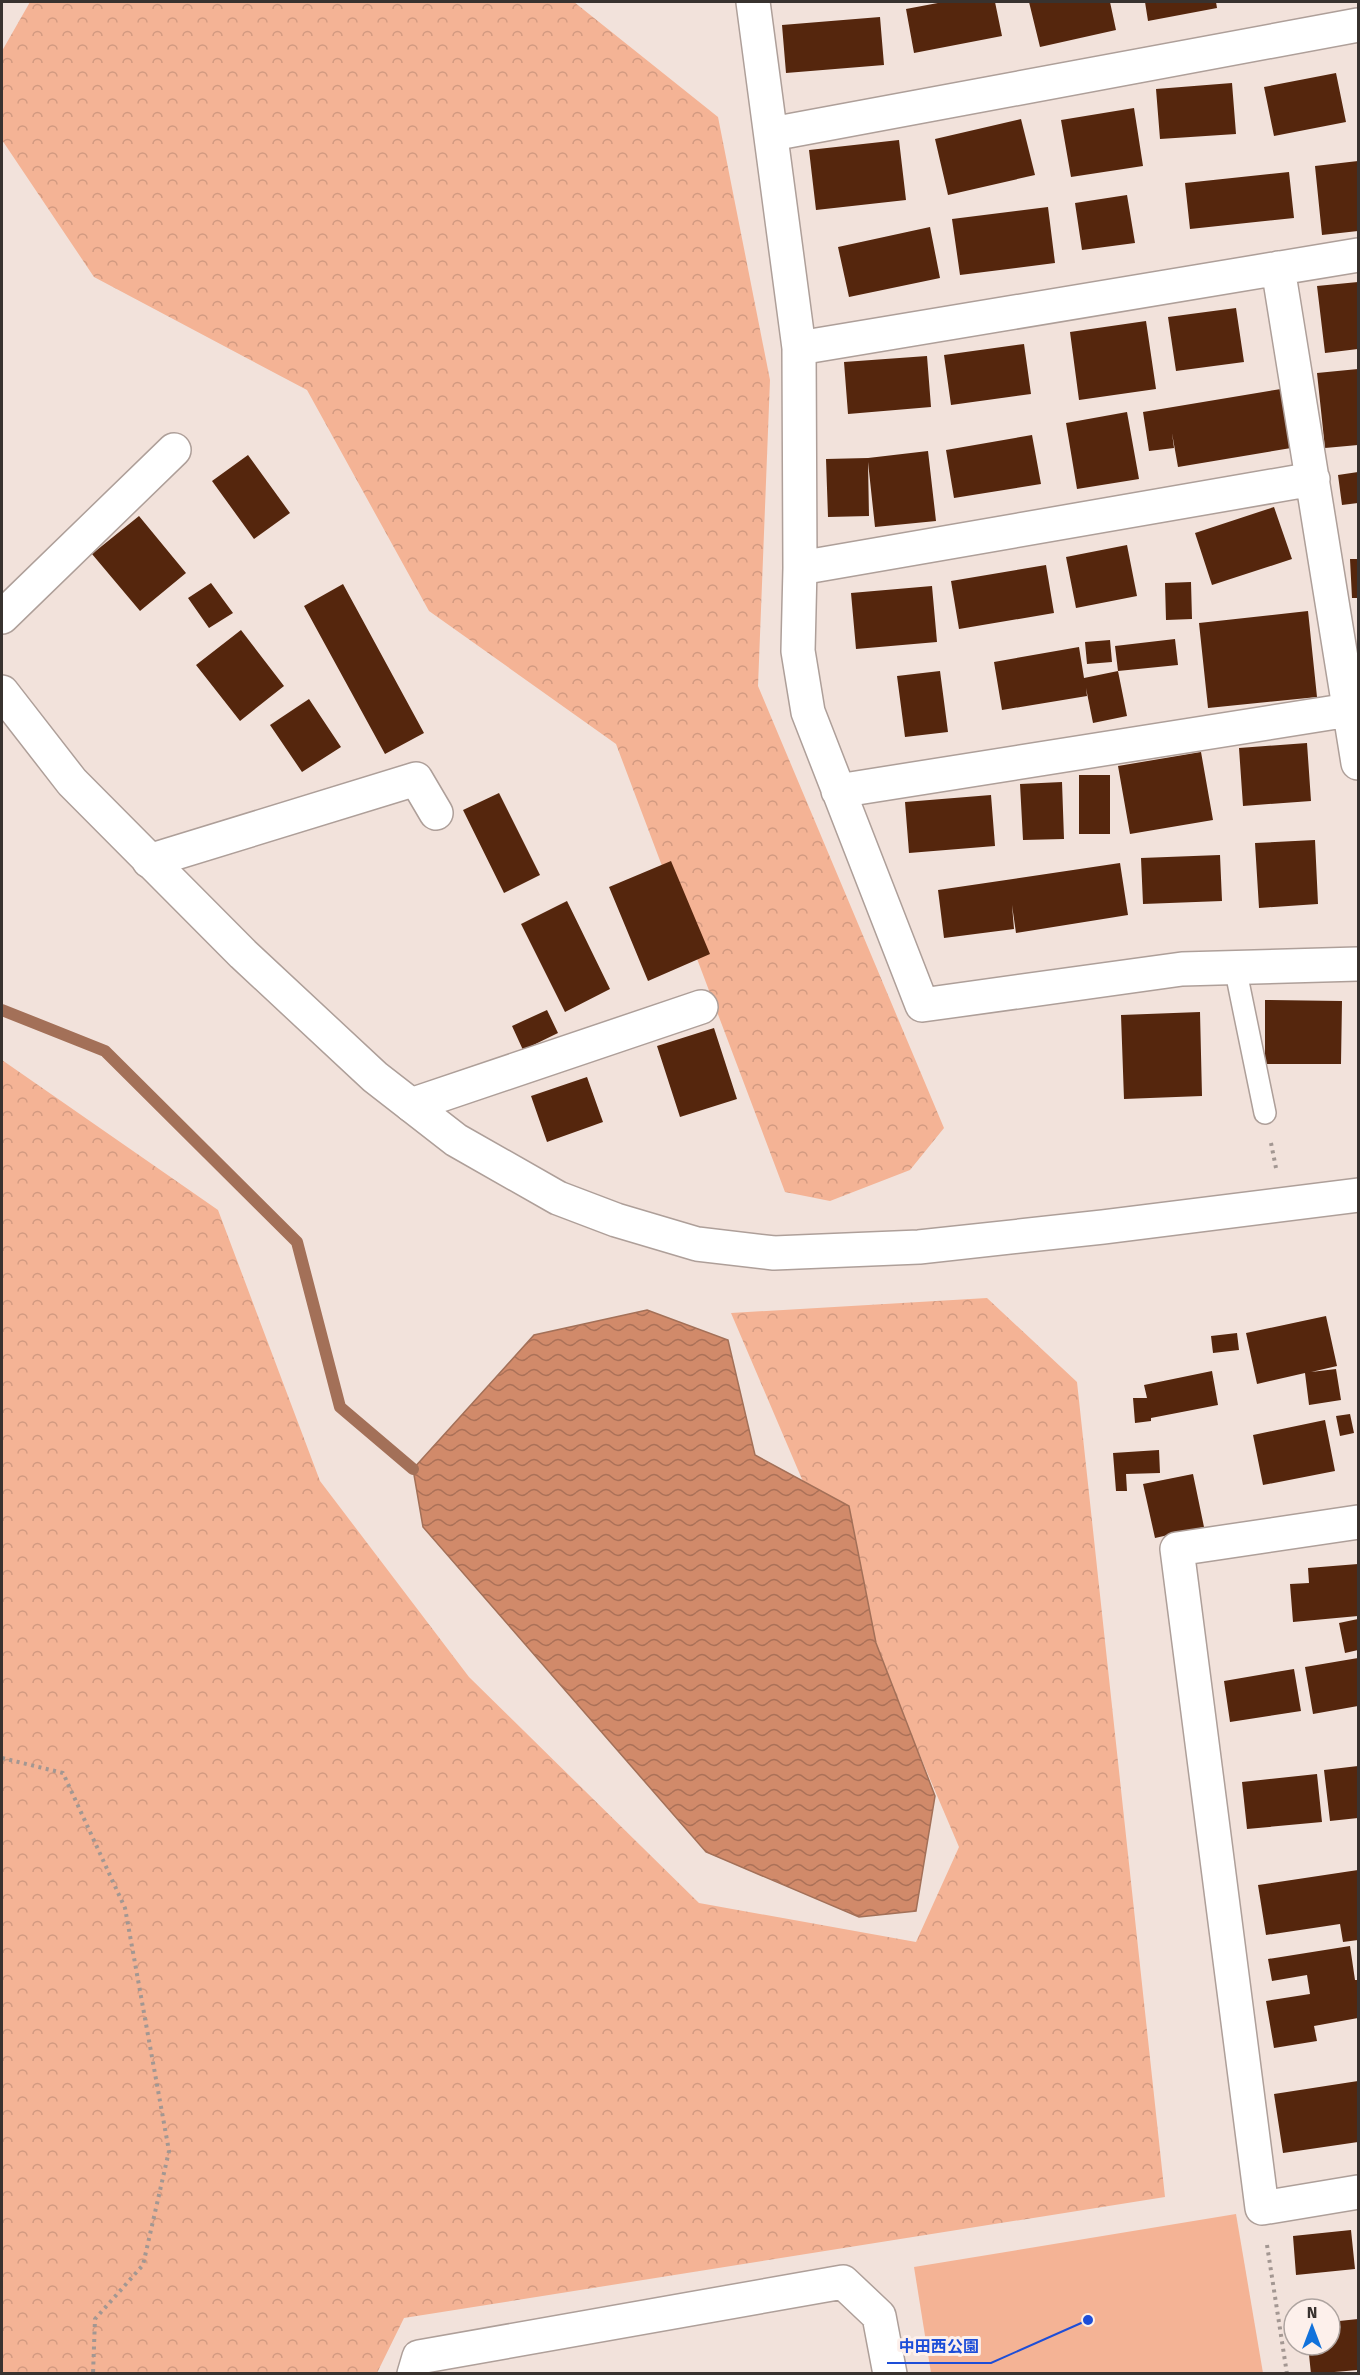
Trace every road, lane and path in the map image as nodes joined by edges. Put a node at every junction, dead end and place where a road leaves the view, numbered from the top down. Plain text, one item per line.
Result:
1 (753, 2) edge
2 (1359, 25) edge
3 (772, 134) junction
4 (1359, 255) edge
5 (1278, 268) junction
6 (799, 348) junction
7 (174, 450) dead end
8 (1313, 478) junction
9 (800, 568) junction
10 (2, 617) edge
11 (2, 692) edge
12 (1349, 710) junction
13 (1359, 763) edge
14 (838, 791) junction
15 (436, 813) dead end
16 (149, 861) junction
17 (1359, 964) edge
18 (1235, 967) junction
19 (701, 1006) dead end
20 (411, 1106) junction
21 (1265, 1113) joint
22 (1359, 1195) edge
23 (1318, 1201) junction
24 (1283, 1205) junction
25 (1359, 1206) edge
26 (1359, 1522) edge
27 (2, 1758) edge
28 (1359, 2192) edge
29 (1262, 2208) junction
30 (93, 2373) edge
31 (414, 2373) edge
32 (890, 2373) edge
33 (1287, 2373) edge

1 - 3 street
2 - 3 street
3 - 6 street
4 - 5 street
5 - 6 street
5 - 8 street
6 - 9 street
7 - 10 street
8 - 9 street
8 - 12 street
9 - 14 street
11 - 16 street
12 - 13 street
12 - 14 street
14 - 18 street
15 - 16 street
16 - 20 street
17 - 18 street
18 - 21 lane
19 - 20 street
20 - 24 street
21 - 24 path
22 - 23 street
23 - 24 street
23 - 25 street
26 - 29 street
27 - 30 path
28 - 29 street
29 - 33 path
31 - 32 street

